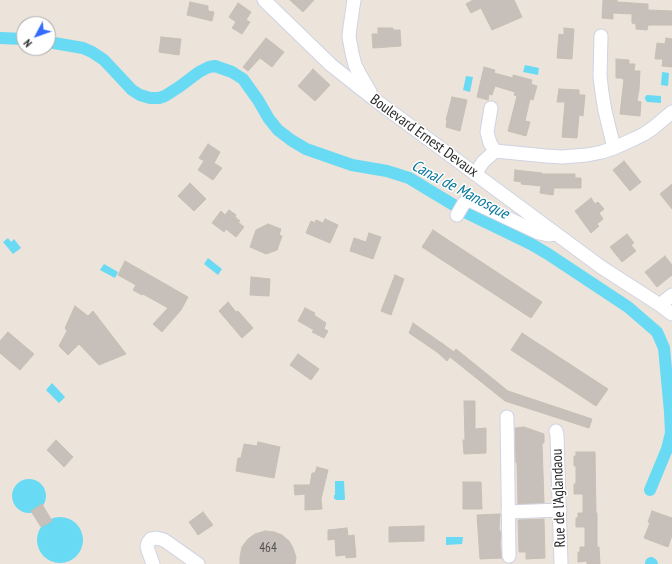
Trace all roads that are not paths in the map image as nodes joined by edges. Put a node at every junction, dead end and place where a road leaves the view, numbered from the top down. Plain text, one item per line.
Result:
1 (264, 0) edge
2 (354, 0) edge
3 (601, 36) dead end
4 (374, 99) junction
5 (491, 108) dead end
6 (672, 112) edge
7 (614, 148) junction
8 (495, 151) junction
9 (475, 174) junction
10 (460, 210) dead end
11 (556, 234) junction
12 (672, 295) edge
13 (660, 305) junction
14 (672, 314) edge
15 (507, 417) dead end
16 (556, 431) dead end
17 (560, 510) junction
18 (508, 512) junction
19 (509, 556) dead end
20 (153, 564) edge
21 (198, 564) edge
22 (561, 564) edge

1 - 4 street, Boulevard Ernest Devaux
2 - 4 street
3 - 7 street
4 - 9 street, Boulevard Ernest Devaux
5 - 8 street
6 - 7 street
7 - 8 street
8 - 9 street
9 - 11 street, Boulevard Ernest Devaux
10 - 11 street
11 - 13 street, Boulevard Ernest Devaux
12 - 13 street
13 - 14 street, Boulevard Ernest Devaux
15 - 18 street
16 - 17 street, Rue de l'Aglandaou
17 - 18 street
17 - 22 street, Rue de l'Aglandaou
18 - 19 street
20 - 21 street

